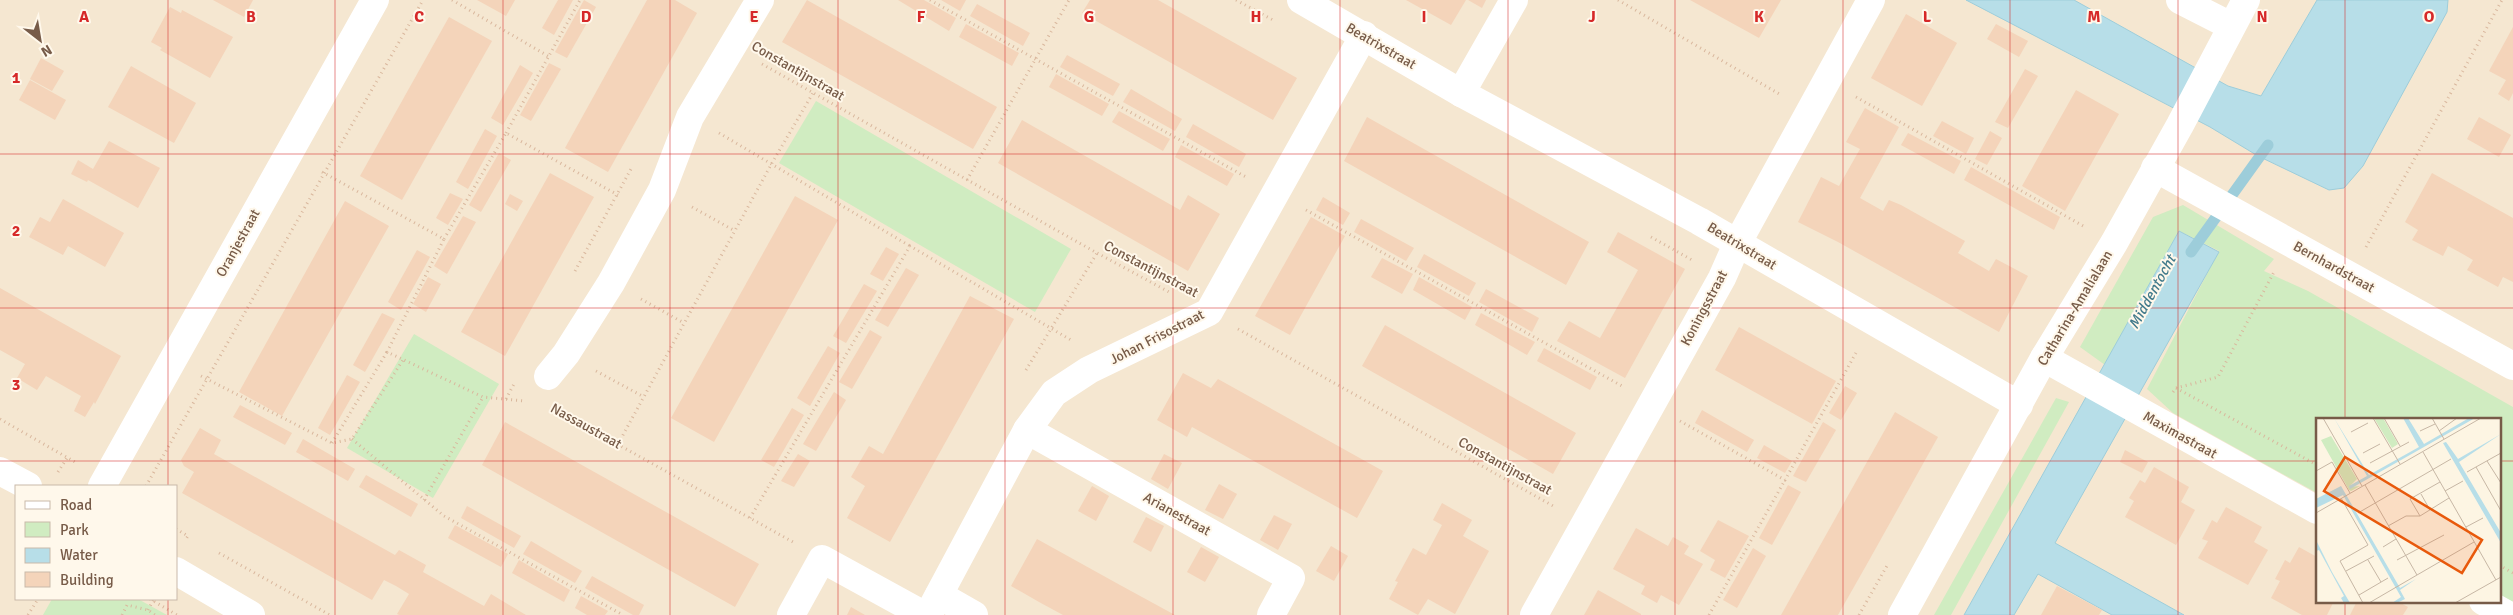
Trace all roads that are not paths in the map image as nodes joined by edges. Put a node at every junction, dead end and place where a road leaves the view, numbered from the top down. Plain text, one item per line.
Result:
1 (375, 0) edge
2 (760, 0) edge
3 (1302, 0) edge
4 (1514, 0) edge
5 (1871, 0) edge
6 (2180, 0) edge
7 (2246, 0) edge
8 (2231, 26) junction
9 (1364, 35) junction
10 (1461, 93) junction
11 (2155, 168) junction
12 (1736, 244) junction
13 (2044, 358) junction
14 (2513, 366) edge
15 (548, 376) road end
16 (2019, 406) junction
17 (1027, 430) junction
18 (0, 471) edge
19 (104, 483) edge
20 (26, 485) edge
21 (2316, 509) edge
22 (178, 572) edge
23 (2485, 602) edge
24 (930, 608) edge
25 (251, 615) edge
26 (791, 615) edge
27 (974, 615) edge
28 (1271, 615) edge
29 (1534, 615) edge
30 (1902, 615) edge
31 (2508, 615) edge

1 - 19 street, Oranjestraat
2 - 15 street
3 - 9 street, Beatrixstraat
4 - 10 street
5 - 12 street, Koningsstraat
6 - 8 street
7 - 8 street, Catharina-Amalialaan
8 - 11 street, Catharina-Amalialaan
9 - 10 street, Beatrixstraat
9 - 17 street, Johan Frisostraat
10 - 12 street, Beatrixstraat
11 - 13 street, Catharina-Amalialaan
11 - 14 street, Bernhardstraat
12 - 16 street, Beatrixstraat
12 - 29 street, Koningsstraat
13 - 16 street, Catharina-Amalialaan
13 - 21 street, Maximastraat
16 - 30 street, Catharina-Amalialaan
17 - 24 street, Johan Frisostraat
17 - 28 street, Arianestraat
18 - 20 street
22 - 25 street
23 - 31 street
24 - 26 street
24 - 27 street

